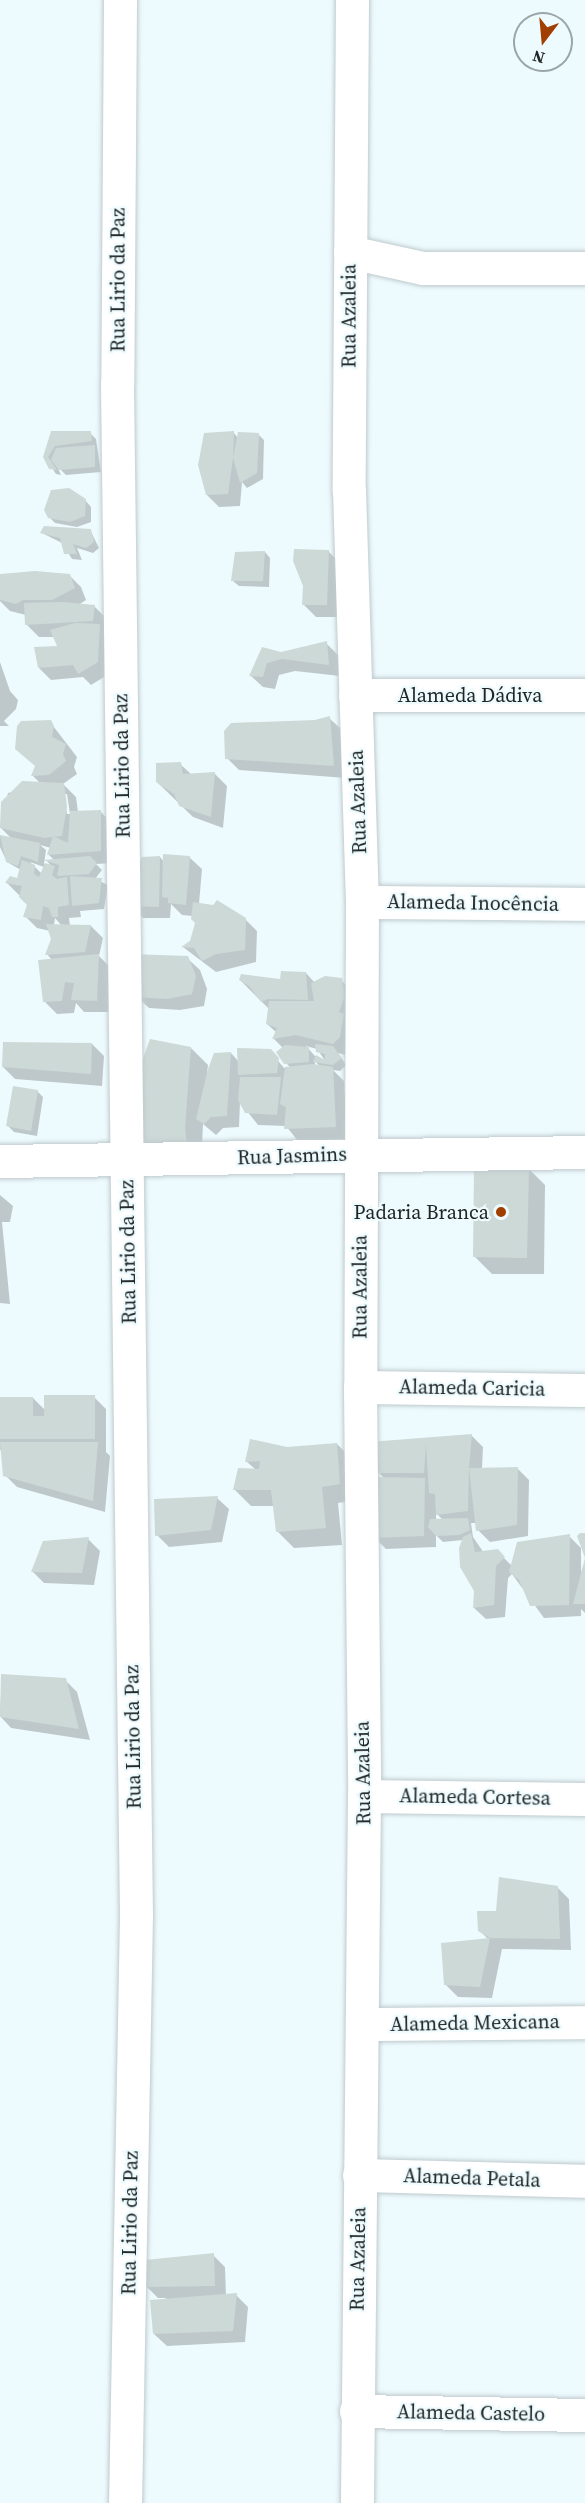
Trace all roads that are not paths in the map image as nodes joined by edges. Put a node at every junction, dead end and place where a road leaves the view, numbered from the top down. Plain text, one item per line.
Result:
1 (120, 0) edge
2 (352, 0) edge
3 (350, 252) junction
4 (585, 268) edge
5 (355, 695) junction
6 (585, 695) edge
7 (362, 902) junction
8 (585, 904) edge
9 (585, 1152) edge
10 (361, 1154) junction
11 (0, 1161) edge
12 (127, 1161) junction
13 (360, 1387) junction
14 (585, 1390) edge
15 (364, 1796) junction
16 (585, 1799) edge
17 (585, 2022) edge
18 (365, 2024) junction
19 (359, 2175) junction
20 (585, 2181) edge
21 (356, 2411) junction
22 (585, 2415) edge
23 (125, 2503) edge
24 (357, 2503) edge

1 - 12 street, Rua Lirio da Paz
2 - 3 street, Rua Azaleia
3 - 4 street
3 - 5 street, Rua Azaleia
5 - 6 street, Alameda Dádiva
5 - 7 street, Rua Azaleia
7 - 8 street, Alameda Inocência
7 - 10 street, Rua Azaleia
9 - 10 street, Rua Jasmins
10 - 12 street, Rua Jasmins
10 - 13 street, Rua Azaleia
11 - 12 street, Rua Jasmins
12 - 23 street, Rua Lirio da Paz
13 - 14 street, Alameda Caricia
13 - 15 street, Rua Azaleia
15 - 16 street, Alameda Cortesa
15 - 18 street, Rua Azaleia
17 - 18 street, Alameda Mexicana
18 - 19 street, Rua Azaleia
19 - 20 street, Alameda Petala
19 - 21 street, Rua Azaleia
21 - 22 street, Alameda Castelo
21 - 24 street, Rua Azaleia

